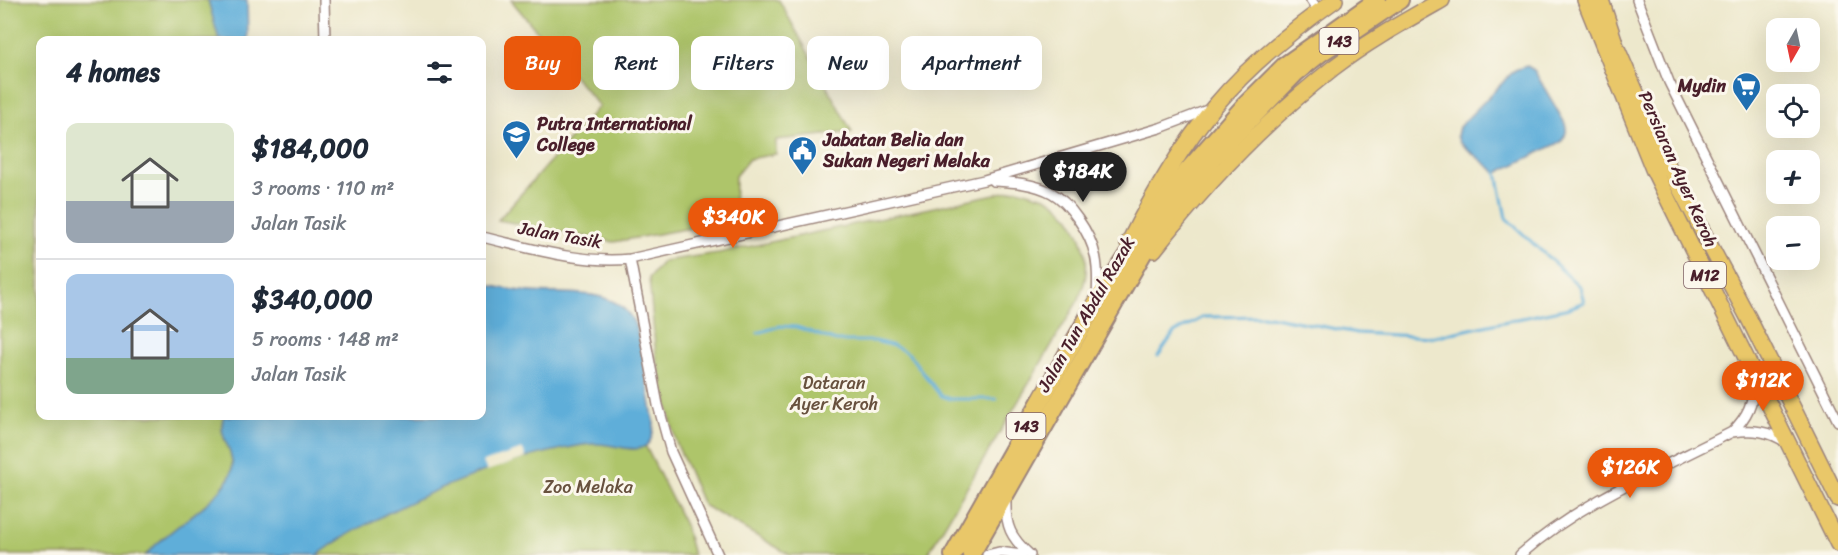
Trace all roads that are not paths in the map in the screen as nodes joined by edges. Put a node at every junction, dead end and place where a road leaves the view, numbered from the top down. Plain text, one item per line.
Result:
1 (324, 0) edge
2 (1335, 0) edge
3 (1377, 0) edge
4 (1400, 0) edge
5 (1442, 0) edge
6 (1585, 0) edge
7 (1601, 0) edge
8 (1637, 0) edge
9 (1315, 6) edge
10 (325, 36) edge
11 (1275, 84) junction
12 (1214, 107) junction
13 (984, 180) junction
14 (486, 238) edge
15 (630, 259) junction
16 (1124, 273) junction
17 (1096, 303) junction
18 (1755, 376) junction
19 (1838, 421) edge
20 (1732, 432) junction
21 (1789, 444) junction
22 (1007, 491) junction
23 (1838, 499) edge
24 (1838, 544) edge
25 (718, 555) edge
26 (953, 555) edge
27 (971, 555) edge
28 (987, 555) edge
29 (1022, 555) edge
30 (1030, 555) edge
31 (1520, 555) edge

1 - 10 street
2 - 9 main road
3 - 11 highway, Jalan Tun Abdul Razak / 143
4 - 11 highway, Jalan Tun Abdul Razak / 143
5 - 16 main road
6 - 18 main road, Persiaran Ayer Keroh / M12
7 - 23 main road, Persiaran Ayer Keroh / M12
8 - 19 street
9 - 12 main road
11 - 16 highway, Jalan Tun Abdul Razak / 143
12 - 13 street, Jalan Tasik
12 - 16 main road
13 - 15 street, Jalan Tasik
13 - 17 street, Jalan Tasik
14 - 15 street, Jalan Tasik
15 - 25 street
16 - 17 highway, Jalan Tun Abdul Razak / 143
16 - 22 highway, Jalan Tun Abdul Razak / 143
17 - 26 highway, Jalan Tun Abdul Razak / 143
18 - 20 street
18 - 21 main road, Persiaran Ayer Keroh / M12
20 - 21 street
20 - 31 street
21 - 24 main road, Persiaran Ayer Keroh / M12
22 - 27 highway, Jalan Tun Abdul Razak / 143
22 - 30 street
28 - 29 street

